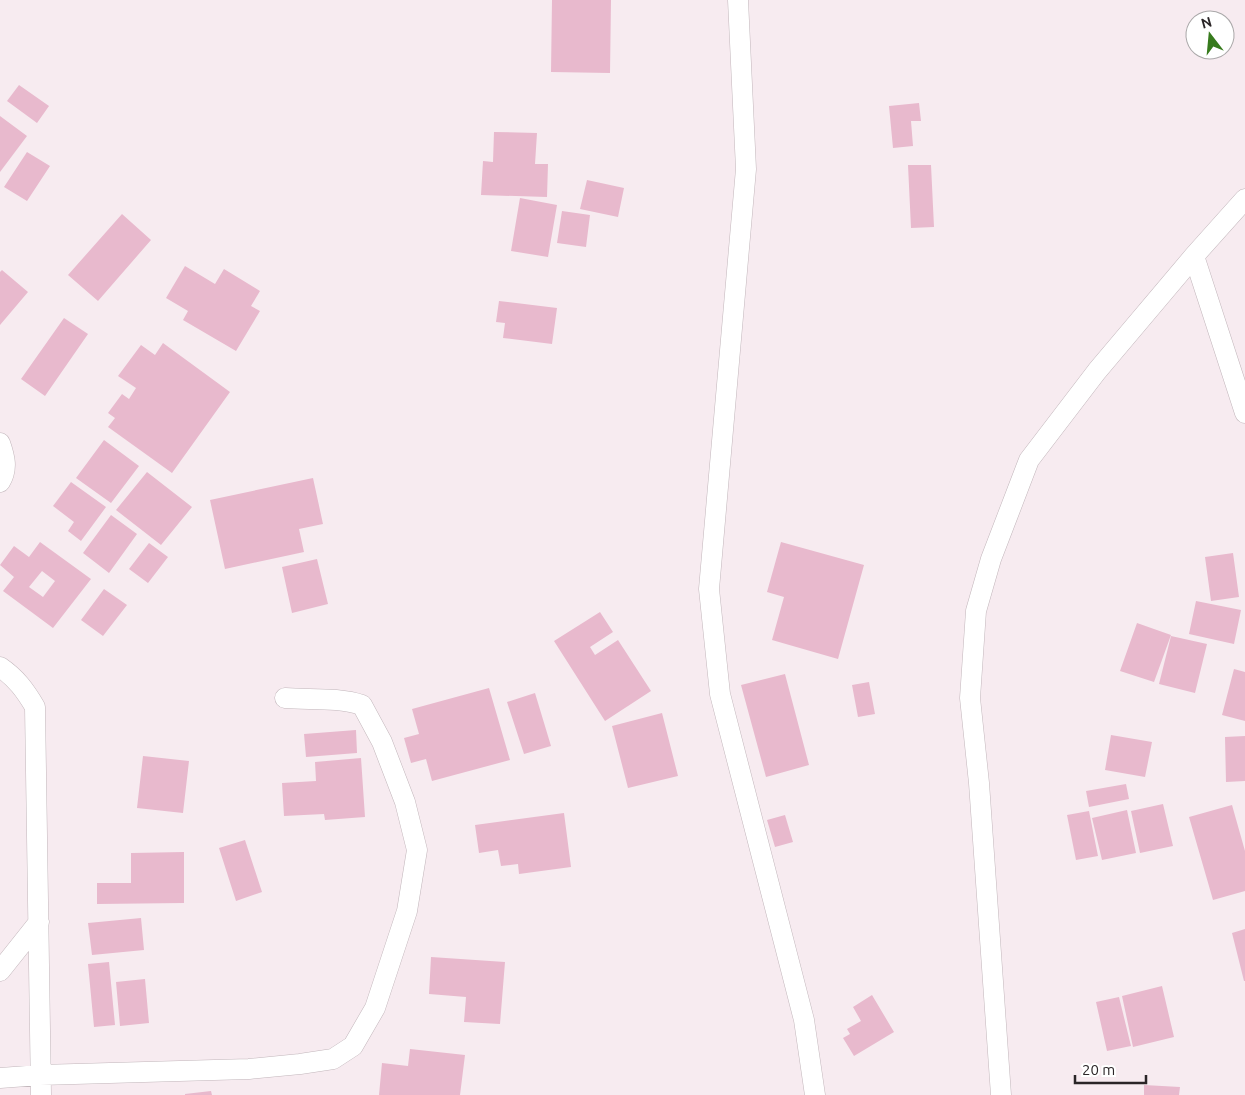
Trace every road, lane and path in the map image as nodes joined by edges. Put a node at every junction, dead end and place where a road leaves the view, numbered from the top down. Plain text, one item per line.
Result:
1 (738, 0) edge
2 (1245, 199) edge
3 (1194, 256) junction
4 (1245, 413) edge
5 (0, 442) edge
6 (0, 482) edge
7 (0, 667) edge
8 (285, 698) dead end
9 (39, 922) junction
10 (0, 971) edge
11 (40, 1075) junction
12 (0, 1078) edge
13 (40, 1095) edge
14 (815, 1095) edge
15 (1001, 1095) edge

1 - 14 street
2 - 3 street
3 - 4 street
3 - 15 street
5 - 6 street
7 - 9 street
8 - 11 street
9 - 10 street
9 - 11 street
11 - 12 street
11 - 13 street

